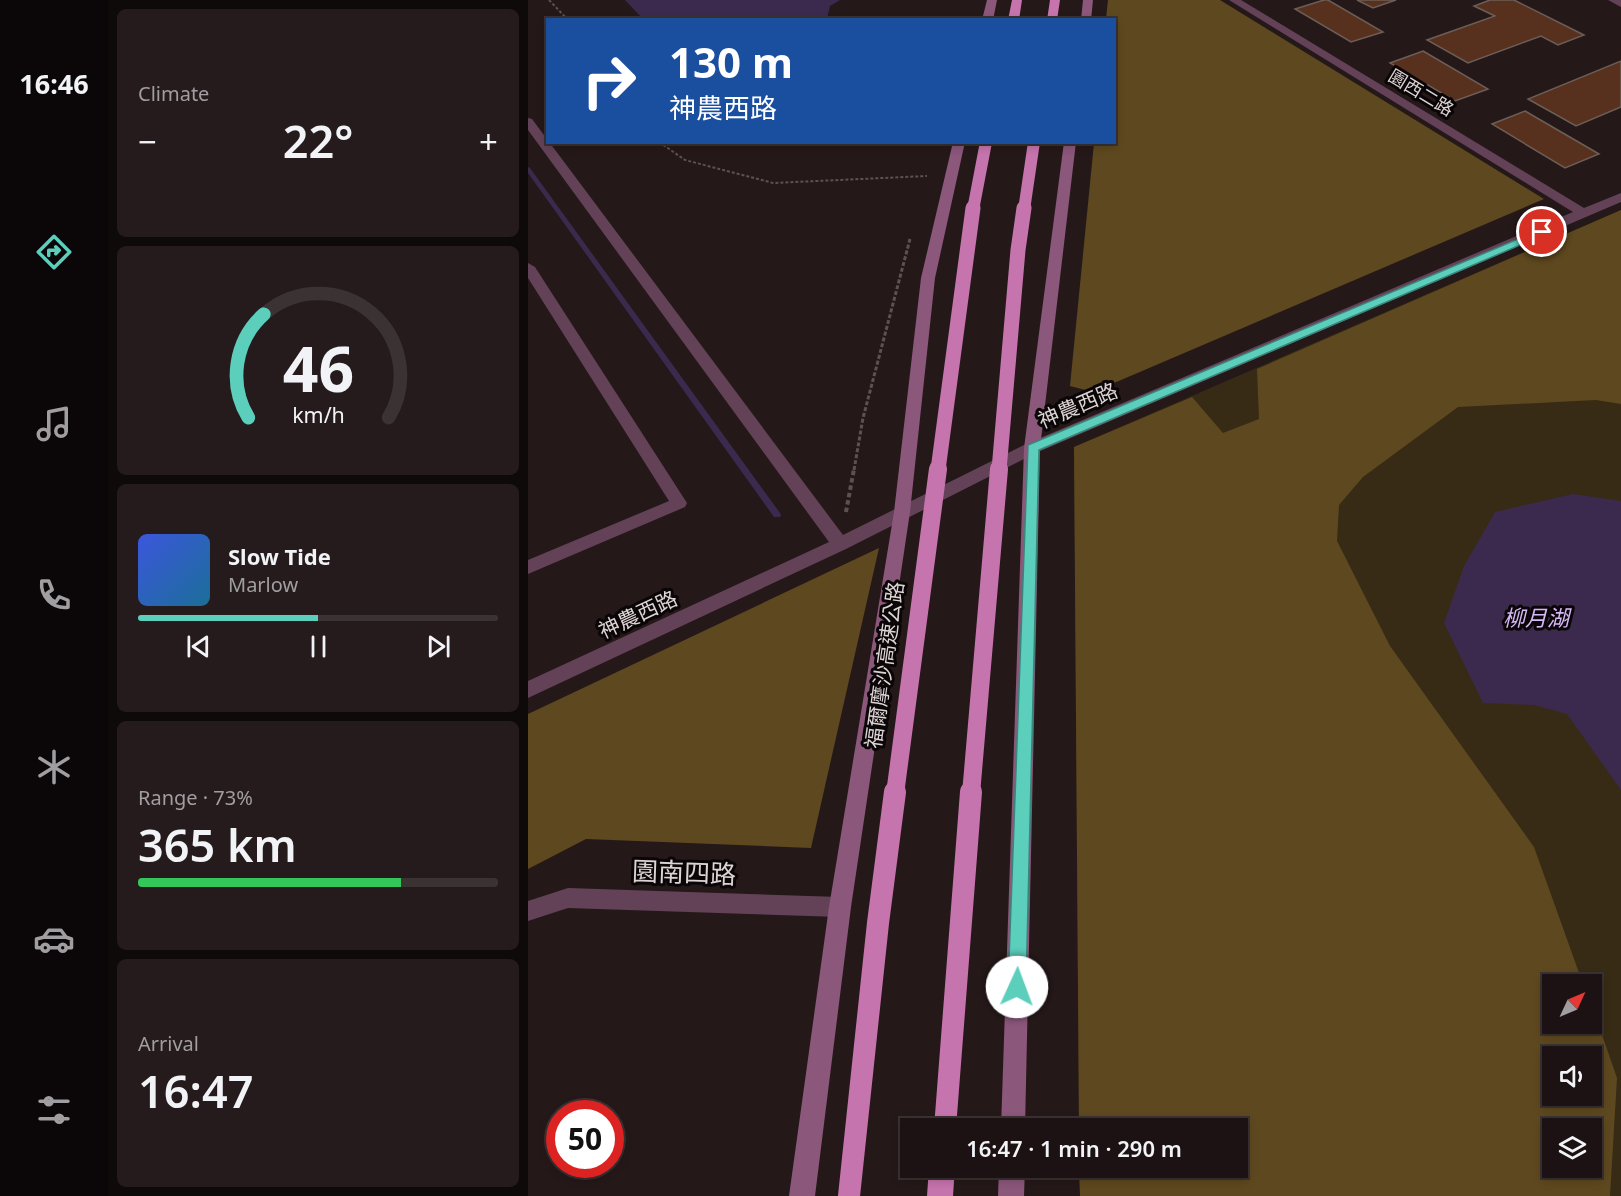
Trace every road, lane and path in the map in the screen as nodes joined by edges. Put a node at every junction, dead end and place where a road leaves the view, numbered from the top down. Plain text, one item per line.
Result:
1 (549, 0) edge
2 (992, 0) edge
3 (1017, 0) edge
4 (1055, 0) edge
5 (1088, 0) edge
6 (1613, 0) edge
7 (1240, 1) edge
8 (1621, 4) edge
9 (566, 18) edge
10 (988, 18) edge
11 (1012, 18) edge
12 (1052, 18) edge
13 (1086, 18) edge
14 (528, 122) edge
15 (662, 144) edge
16 (959, 144) edge
17 (986, 144) edge
18 (1034, 144) edge
19 (1070, 144) edge
20 (924, 187) dead end
21 (1621, 197) edge
22 (1585, 214) junction
23 (912, 233) dead end
24 (528, 267) edge
25 (1032, 448) junction
26 (902, 512) junction
27 (840, 544) junction
28 (528, 567) edge
29 (528, 690) edge
30 (840, 907) junction
31 (528, 911) edge
32 (946, 1118) edge
33 (1013, 1118) edge
34 (941, 1178) edge
35 (1012, 1178) edge
36 (802, 1196) edge
37 (849, 1196) edge
38 (940, 1196) edge
39 (1011, 1196) edge

1 - 9 path
2 - 10 main road
3 - 11 highway
4 - 12 highway
5 - 13 main road
6 - 8 street
7 - 22 street, 園西二路
14 - 27 street
15 - 20 path
16 - 26 main road
17 - 37 highway, 福爾摩沙高速公路, bridge
18 - 32 highway, bridge
19 - 25 main road
21 - 22 street, 神農西路
22 - 25 street, 神農西路
23 - 27 path
24 - 28 street
25 - 26 street, 神農西路
25 - 33 main road
26 - 27 street, 神農西路
26 - 30 main road
27 - 29 street, 神農西路
30 - 31 street, 園南四路
30 - 36 main road
34 - 38 highway
35 - 39 main road

